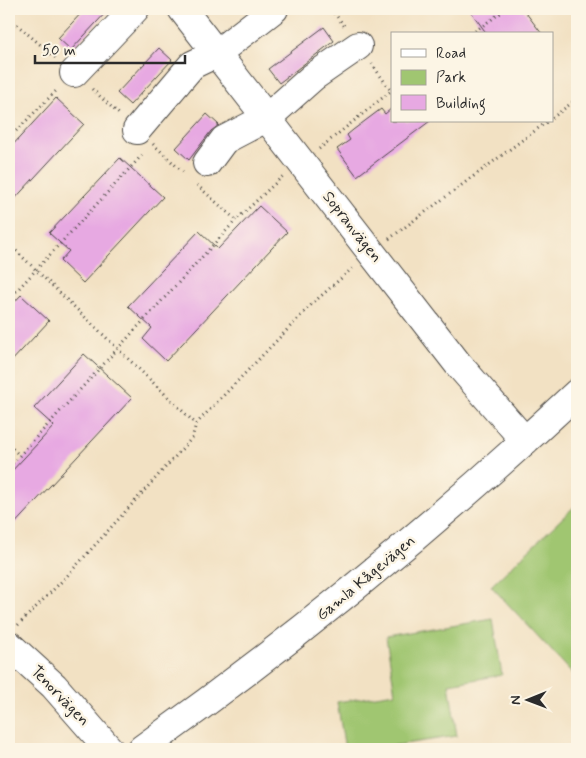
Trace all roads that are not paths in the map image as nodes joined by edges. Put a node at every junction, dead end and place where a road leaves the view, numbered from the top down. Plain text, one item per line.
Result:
1 (135, 9) edge
2 (182, 9) edge
3 (274, 9) edge
4 (358, 46) road end
5 (217, 53) junction
6 (74, 73) road end
7 (268, 117) junction
8 (145, 137) road end
9 (207, 163) dead end
10 (577, 392) edge
11 (525, 441) junction
12 (12, 636) edge
13 (109, 749) edge
14 (142, 749) edge

1 - 6 street
2 - 5 street, Sopranvägen
3 - 5 street
4 - 7 street
5 - 7 street, Sopranvägen
5 - 8 street
7 - 9 street
7 - 11 street, Sopranvägen
10 - 11 street, Gamla Kågevägen
11 - 14 street, Gamla Kågevägen
12 - 13 street, Tenorvägen

